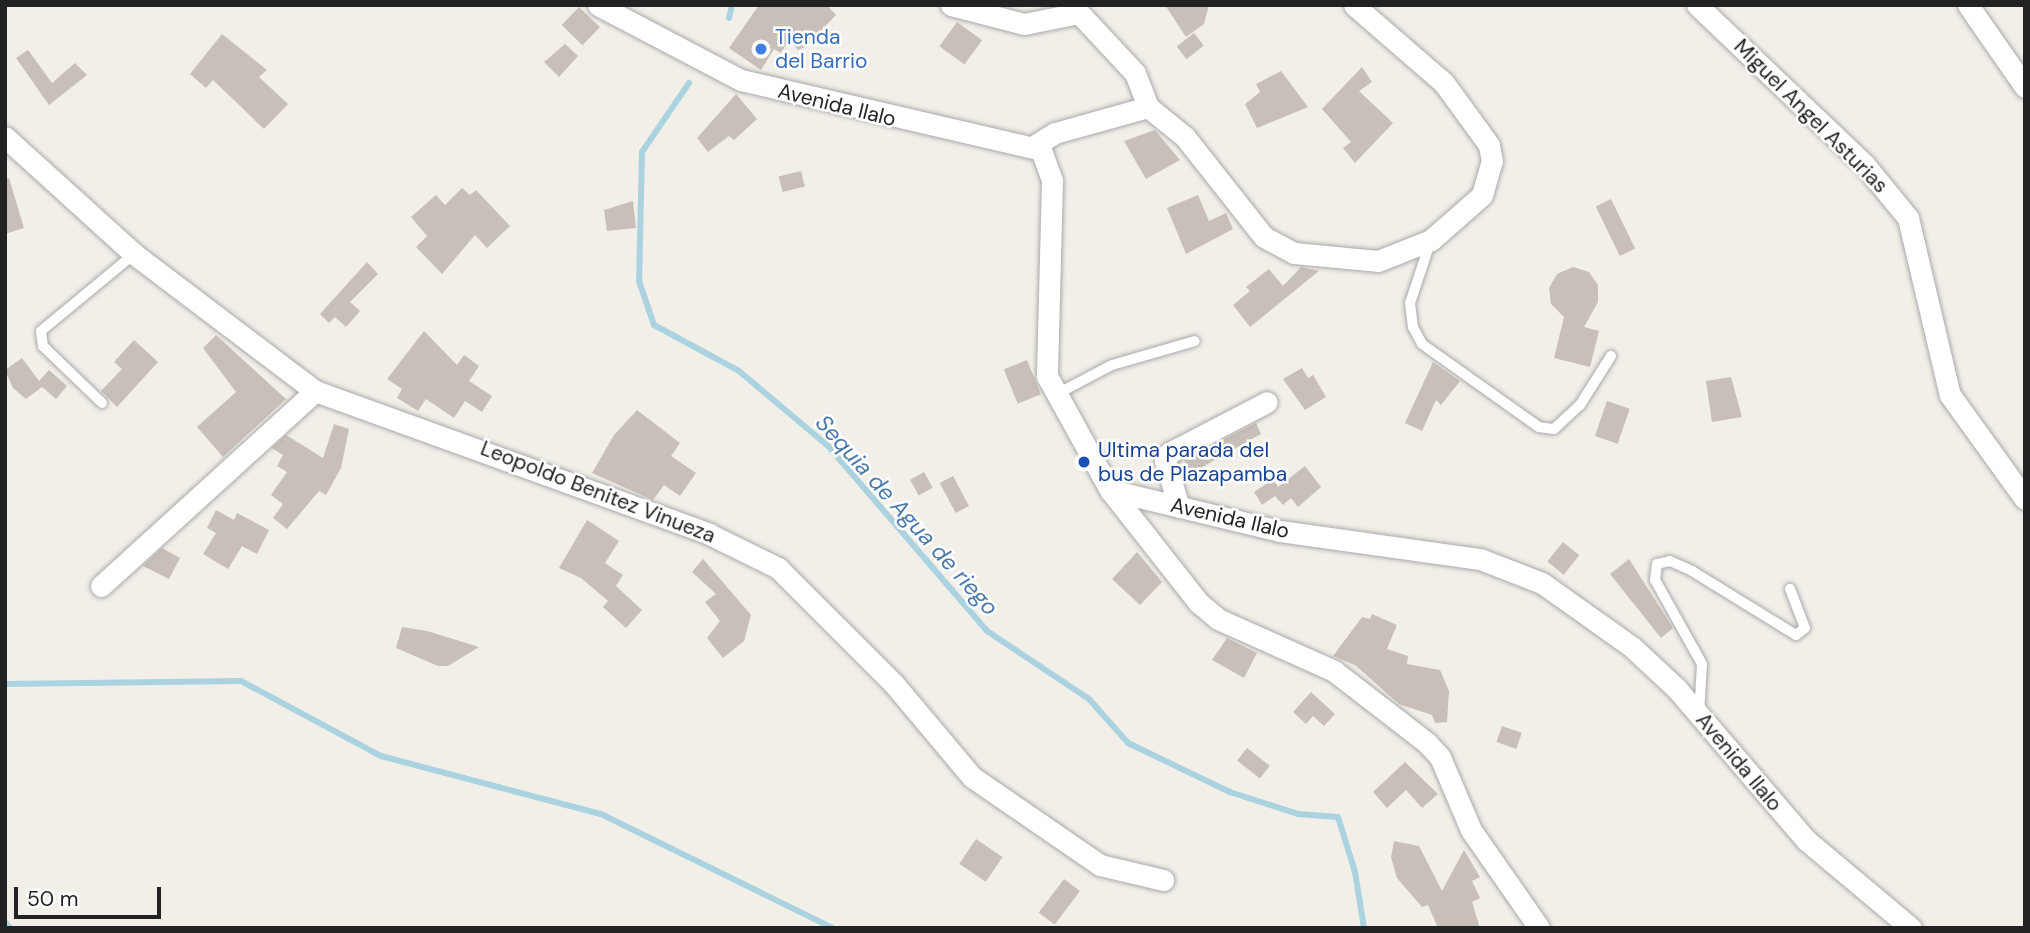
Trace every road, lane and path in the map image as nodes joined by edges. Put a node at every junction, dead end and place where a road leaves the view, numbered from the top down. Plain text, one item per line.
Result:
1 (598, 5) edge
2 (951, 5) edge
3 (1354, 5) edge
4 (1698, 5) edge
5 (1969, 5) edge
6 (2025, 87) edge
7 (1148, 107) junction
8 (5, 137) edge
9 (1034, 146) junction
10 (1431, 240) junction
11 (134, 254) junction
12 (1195, 341) dead end
13 (1611, 356) dead end
14 (315, 391) junction
15 (1055, 395) junction
16 (1267, 402) dead end
17 (102, 403) dead end
18 (1110, 490) junction
19 (2025, 499) edge
20 (1178, 507) junction
21 (101, 586) dead end
22 (1790, 589) dead end
23 (1699, 715) junction
24 (1163, 880) dead end
25 (1539, 928) edge
26 (1912, 928) edge

1 - 9 street, Avenida Ilalo
2 - 7 street
3 - 10 street
4 - 19 street, Miguel Angel Asturias
5 - 6 street
7 - 9 street
7 - 10 street
8 - 11 street, Leopoldo Benitez Vinueza
9 - 15 street
10 - 13 lane
11 - 14 street, Leopoldo Benitez Vinueza
11 - 17 lane
12 - 15 lane
14 - 21 street
14 - 24 street, Leopoldo Benitez Vinueza
15 - 18 street
16 - 20 street
18 - 20 street, Avenida Ilalo
18 - 25 street
20 - 23 street, Avenida Ilalo
22 - 23 lane
23 - 26 street, Avenida Ilalo

